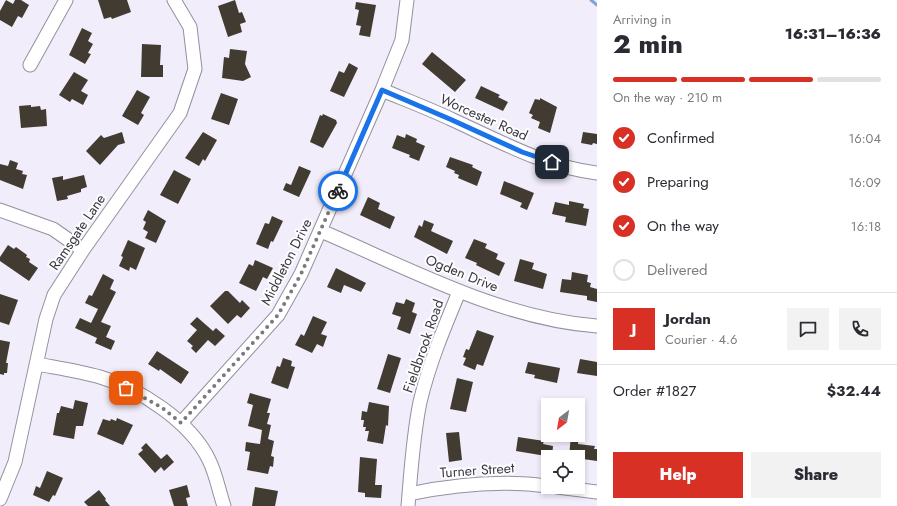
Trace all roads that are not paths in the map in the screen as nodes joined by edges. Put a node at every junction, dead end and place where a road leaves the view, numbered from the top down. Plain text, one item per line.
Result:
1 (66, 0) edge
2 (174, 0) edge
3 (407, 0) edge
4 (30, 65) dead end
5 (382, 90) junction
6 (597, 173) edge
7 (0, 210) edge
8 (321, 231) junction
9 (83, 250) junction
10 (459, 292) junction
11 (597, 326) edge
12 (37, 364) junction
13 (181, 423) junction
14 (541, 485) edge
15 (585, 490) edge
16 (597, 492) edge
17 (0, 499) edge
18 (409, 500) edge
19 (224, 506) edge

1 - 4 street
2 - 9 street, Ramsgate Lane
3 - 5 street, Middleton Drive
5 - 6 street, Worcester Road
5 - 8 street, Middleton Drive
7 - 9 street
8 - 10 street, Ogden Drive
8 - 13 street, Middleton Drive
9 - 12 street, Ramsgate Lane
10 - 11 street, Ogden Drive
10 - 18 street, Fieldbrook Road
12 - 13 street
12 - 17 street, Ramsgate Lane
13 - 19 street
14 - 18 street, Turner Street
15 - 16 street

